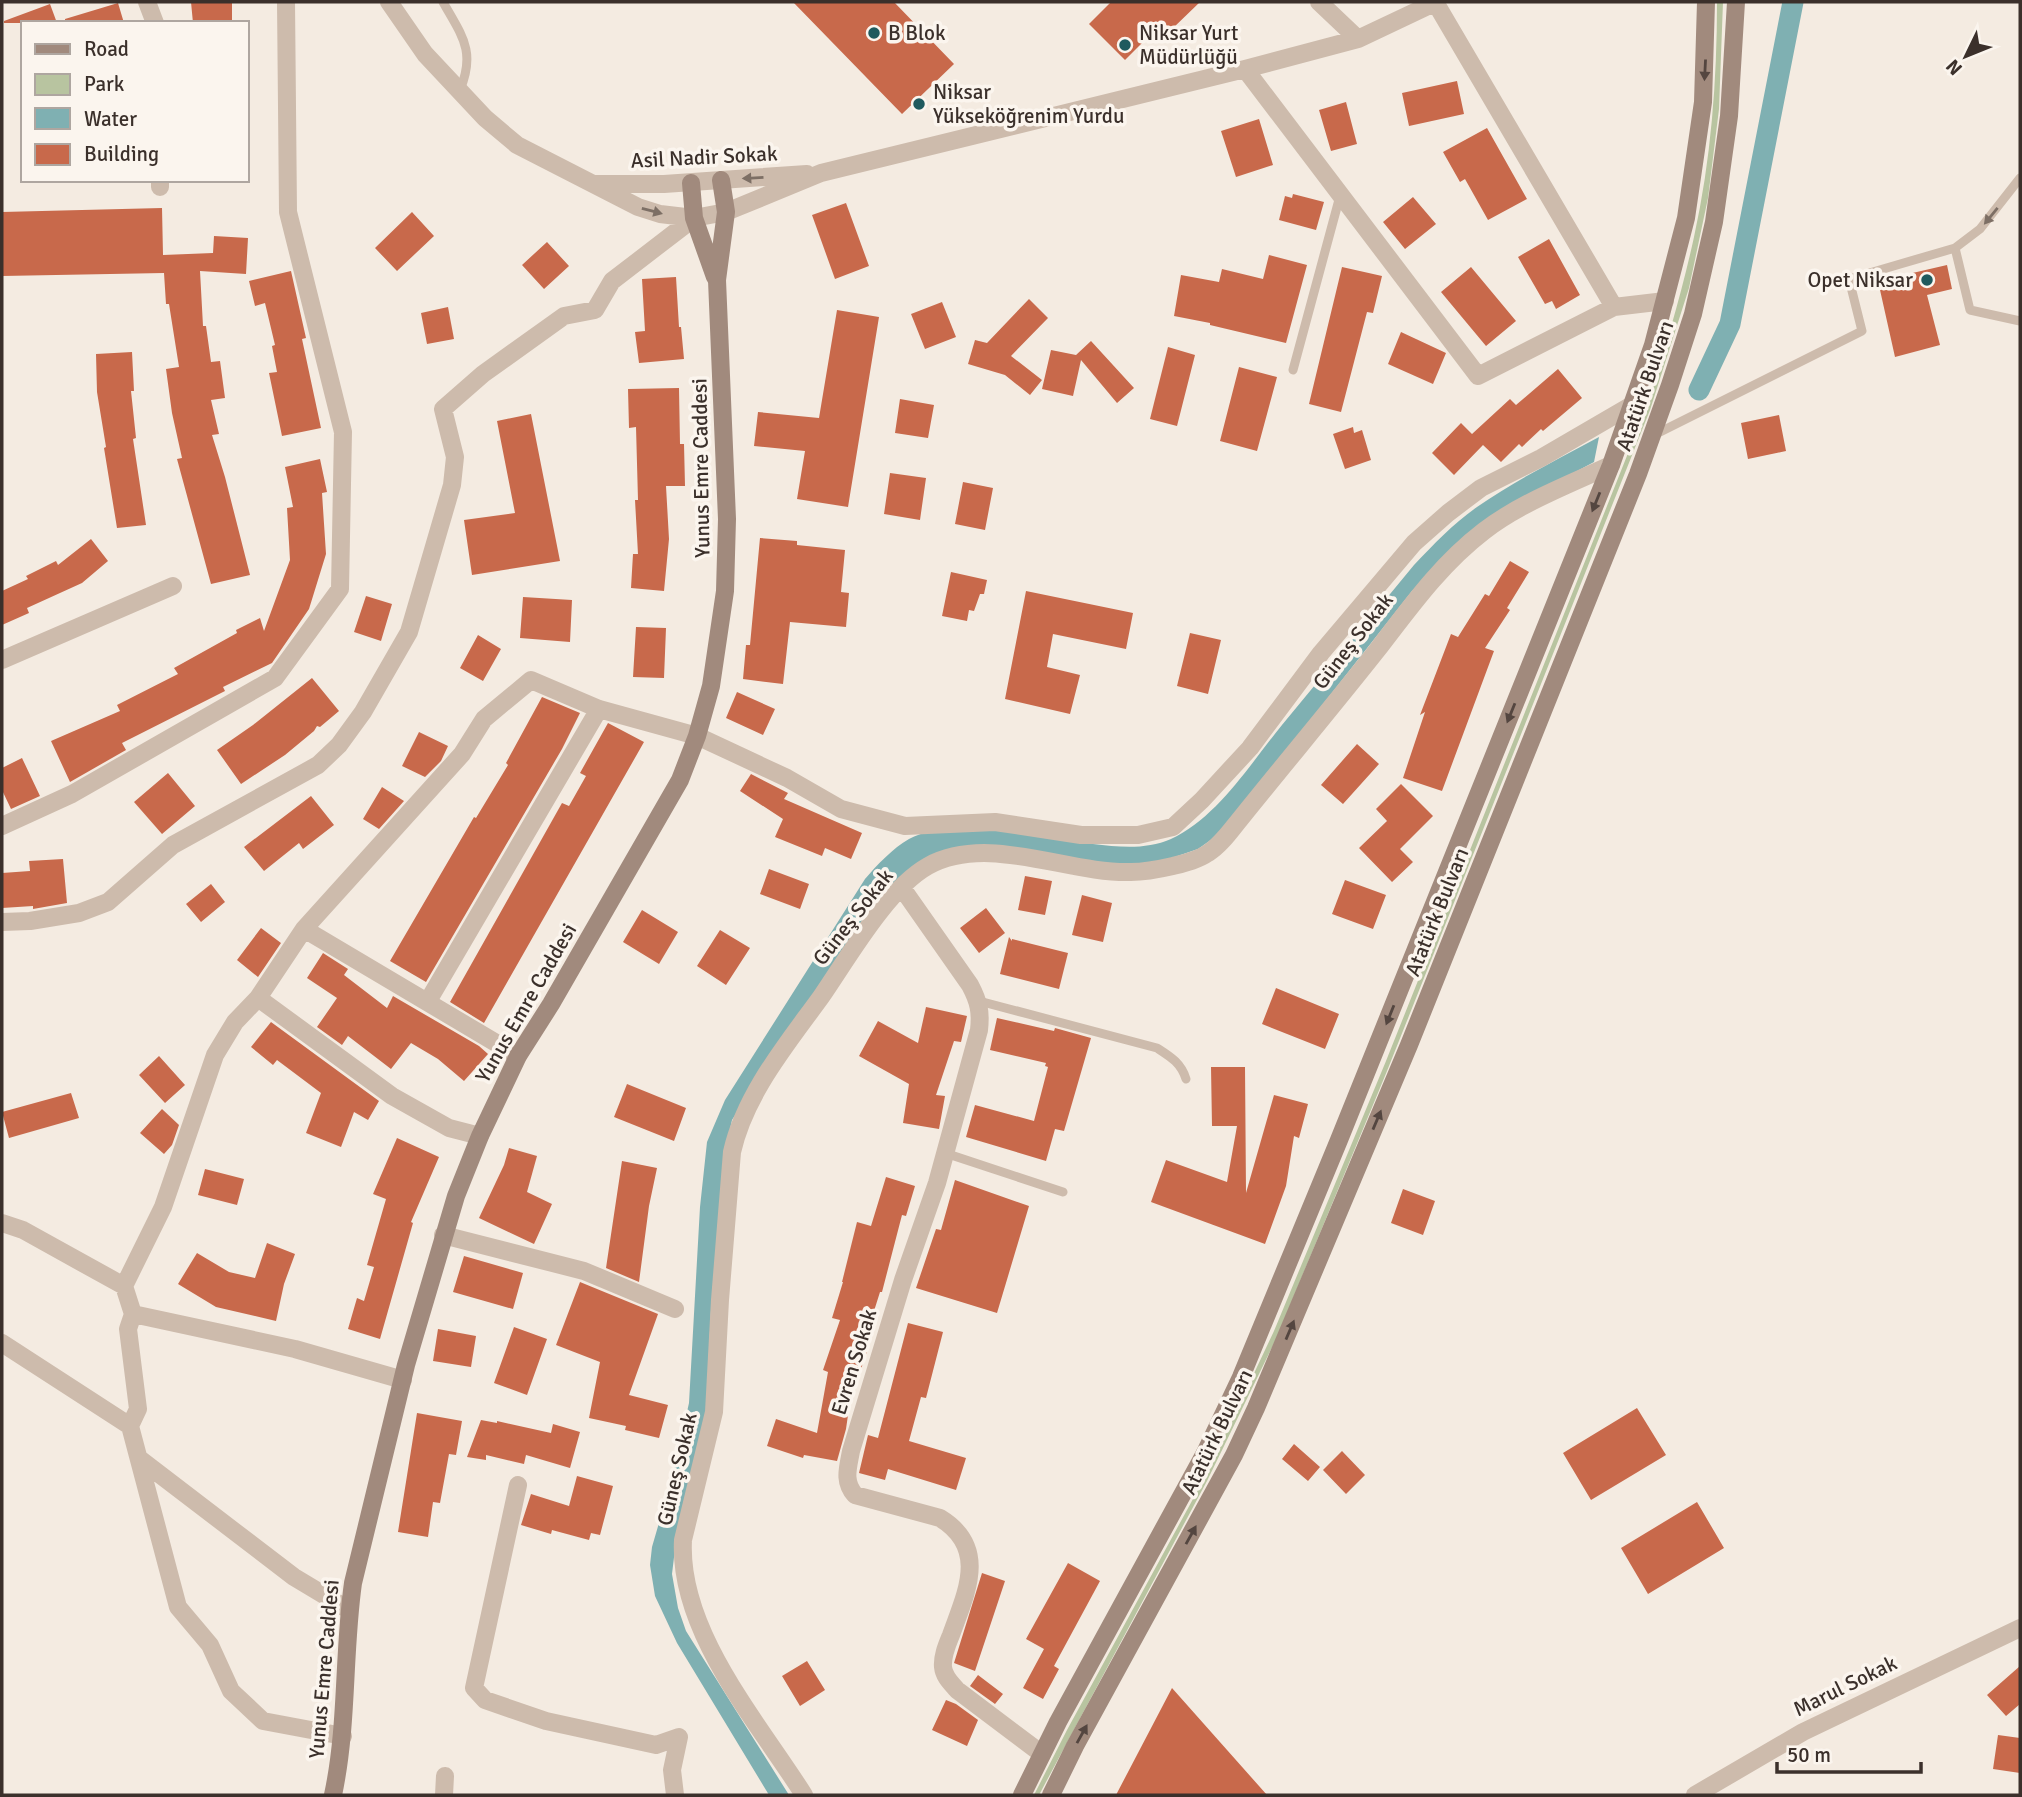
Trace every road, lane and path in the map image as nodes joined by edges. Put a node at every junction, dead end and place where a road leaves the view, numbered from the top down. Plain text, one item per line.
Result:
1 (147, 2) edge
2 (286, 2) edge
3 (389, 2) edge
4 (443, 2) edge
5 (1318, 2) edge
6 (1436, 2) edge
7 (1706, 2) edge
8 (1736, 2) edge
9 (154, 21) edge
10 (1358, 39) junction
11 (1245, 69) junction
12 (459, 91) junction
13 (821, 173) junction
14 (2020, 178) edge
15 (721, 180) junction
16 (691, 183) junction
17 (590, 184) junction
18 (1340, 194) junction
19 (726, 212) junction
20 (695, 218) junction
21 (1955, 248) junction
22 (717, 280) junction
23 (1665, 301) junction
24 (1614, 307) junction
25 (2020, 321) edge
26 (1293, 370) dead end
27 (1632, 405) junction
28 (1652, 435) junction
29 (1611, 464) junction
30 (173, 586) dead end
31 (2, 660) edge
32 (599, 709) junction
33 (697, 736) junction
34 (2, 826) edge
35 (902, 888) junction
36 (2, 922) edge
37 (304, 929) junction
38 (258, 998) junction
39 (428, 1001) junction
40 (979, 1001) junction
41 (518, 1056) junction
42 (1185, 1079) dead end
43 (480, 1136) junction
44 (945, 1153) junction
45 (1063, 1192) dead end
46 (2, 1223) edge
47 (443, 1235) junction
48 (124, 1286) junction
49 (675, 1309) dead end
50 (133, 1314) junction
51 (2, 1343) edge
52 (403, 1380) junction
53 (130, 1426) junction
54 (141, 1460) junction
55 (518, 1485) dead end
56 (349, 1610) junction
57 (2020, 1628) edge
58 (343, 1736) junction
59 (1042, 1754) junction
60 (445, 1776) dead end
61 (333, 1795) edge
62 (444, 1795) edge
63 (675, 1795) edge
64 (804, 1795) edge
65 (1022, 1795) edge
66 (1051, 1795) edge
67 (1695, 1795) edge

1 - 9 street
2 - 34 street
3 - 12 street, Asil Nadir Sokak
4 - 12 lane
5 - 10 street
6 - 10 street, Asil Nadir Sokak
6 - 24 street
7 -> 23 main road, Atatürk Bulvarı
8 - 28 main road, Atatürk Bulvarı
10 - 11 street, Asil Nadir Sokak
11 - 13 street, Asil Nadir Sokak
11 - 18 street
12 - 17 street, Asil Nadir Sokak
13 -> 15 street, Asil Nadir Sokak
13 - 19 street, Asil Nadir Sokak
14 -> 21 lane
15 - 16 street, Asil Nadir Sokak
15 - 19 main road, Yunus Emre Caddesi
16 - 17 street, Asil Nadir Sokak
16 - 20 main road, Yunus Emre Caddesi
17 -> 20 street, Asil Nadir Sokak
18 - 24 street
18 - 26 lane
19 - 20 street, Asil Nadir Sokak
19 - 22 main road, Yunus Emre Caddesi
20 - 22 main road, Yunus Emre Caddesi
20 - 36 street
21 - 25 lane
21 - 28 lane
22 - 33 main road, Yunus Emre Caddesi
23 - 24 street
23 - 27 main road, Atatürk Bulvarı
27 - 29 main road, Atatürk Bulvarı
27 - 33 street
66 -> 28 main road, Atatürk Bulvarı
29 - 35 street, Güneş Sokak
29 -> 59 main road, Atatürk Bulvarı
30 - 31 street
32 - 33 street
32 - 37 street
32 - 39 street
33 - 41 main road, Yunus Emre Caddesi
35 - 40 street
35 - 64 street, Güneş Sokak
37 - 38 street
37 - 39 street
38 - 43 street
38 - 48 street
39 - 41 street
40 - 42 lane
40 - 44 street, Evren Sokak
41 - 43 main road, Yunus Emre Caddesi
43 - 47 main road, Yunus Emre Caddesi
44 - 45 lane
44 - 59 street, Evren Sokak
46 - 48 street
47 - 49 street
47 - 52 main road, Yunus Emre Caddesi
48 - 50 street
50 - 52 street
50 - 53 street
51 - 53 street
52 - 56 main road, Yunus Emre Caddesi
53 - 54 street
54 - 56 street
54 - 58 street
55 - 63 street
56 - 58 main road, Yunus Emre Caddesi
57 - 67 street, Marul Sokak
58 - 61 main road, Yunus Emre Caddesi
59 - 65 main road, Atatürk Bulvarı
60 - 62 street

